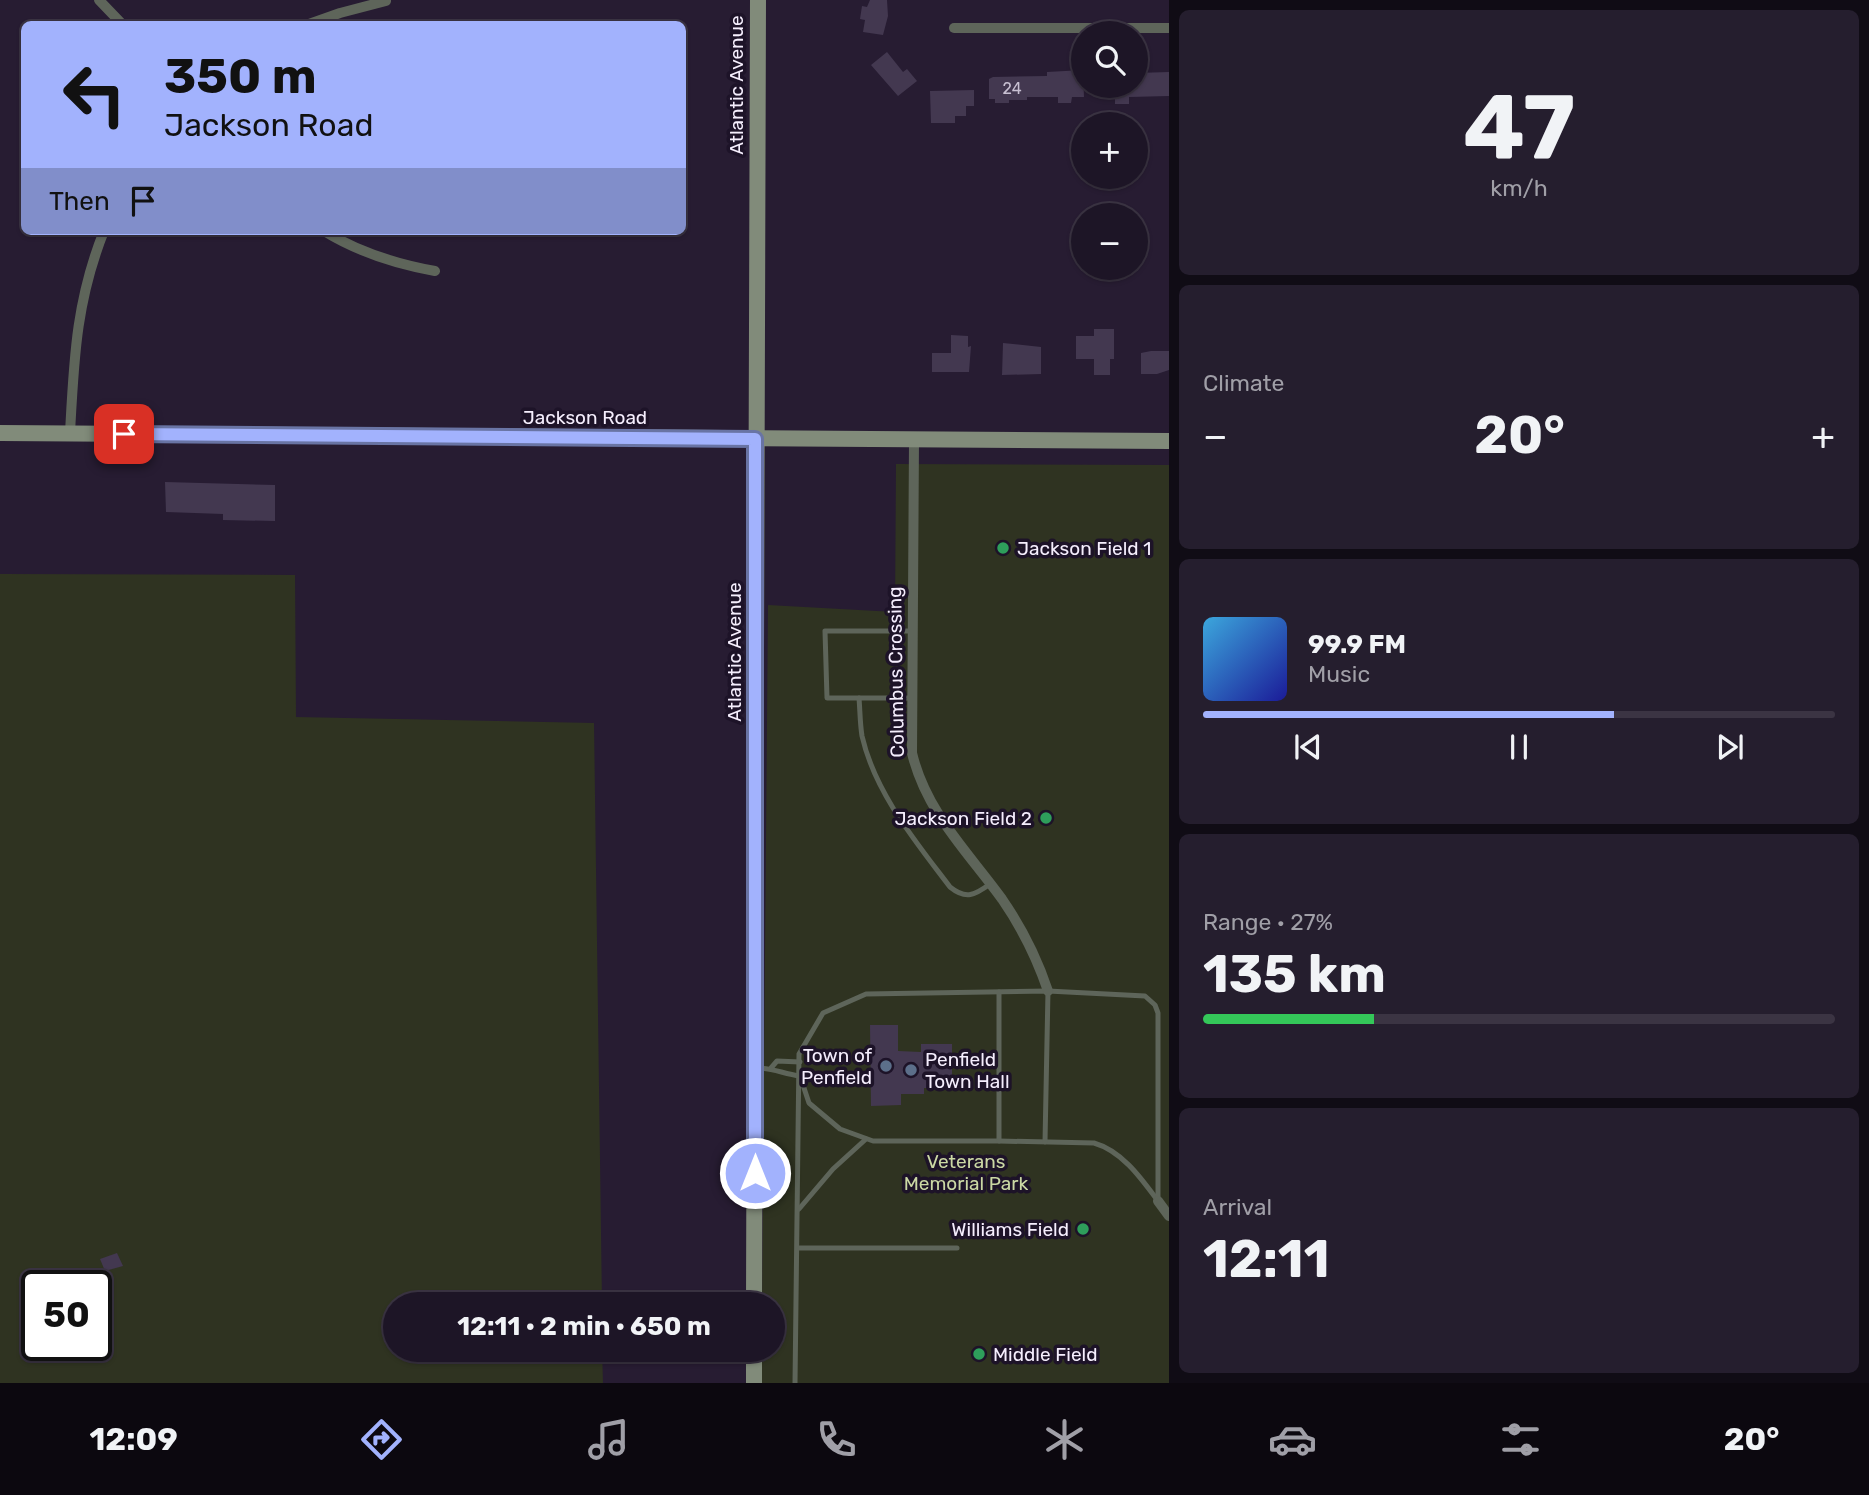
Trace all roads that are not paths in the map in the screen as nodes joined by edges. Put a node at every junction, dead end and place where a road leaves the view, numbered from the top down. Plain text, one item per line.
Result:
1 (99, 0) edge
2 (758, 0) edge
3 (386, 1) edge
4 (118, 21) edge
5 (317, 21) edge
6 (954, 28) dead end
7 (1169, 28) edge
8 (103, 235) edge
9 (331, 235) edge
10 (435, 271) dead end
11 (0, 433) edge
12 (70, 433) junction
13 (755, 439) junction
14 (914, 441) junction
15 (1169, 441) edge
16 (912, 631) junction
17 (859, 698) junction
18 (911, 698) junction
19 (990, 884) junction
20 (1048, 991) junction
21 (999, 992) junction
22 (800, 1062) junction
23 (763, 1068) junction
24 (800, 1076) junction
25 (866, 1139) junction
26 (999, 1141) junction
27 (1045, 1142) junction
28 (1158, 1201) junction
29 (799, 1209) junction
30 (1169, 1216) edge
31 (798, 1248) junction
32 (957, 1248) dead end
33 (754, 1292) edge
34 (754, 1362) edge
35 (754, 1383) edge
36 (795, 1383) edge

1 - 4 street
2 - 13 main road, Atlantic Avenue
3 - 5 street
6 - 7 street
8 - 12 street
9 - 10 street
11 - 12 main road, Jackson Road
12 - 13 main road, Jackson Road
13 - 14 main road, Jackson Road
13 - 23 main road, Atlantic Avenue
14 - 15 main road, Jackson Road
14 - 16 street, Columbus Crossing
16 - 17 lane
16 - 18 street, Columbus Crossing
17 - 18 lane
17 - 19 lane
18 - 19 street, Columbus Crossing
19 - 20 street, Columbus Crossing
20 - 21 lane
20 - 27 lane
20 - 28 lane
21 - 22 lane
21 - 26 lane
22 - 23 lane
22 - 24 lane
23 - 24 lane
23 - 33 main road, Atlantic Avenue
24 - 25 lane
24 - 29 lane
25 - 26 lane
25 - 29 lane
26 - 27 lane
27 - 28 lane
28 - 30 street
29 - 31 lane
31 - 32 lane
31 - 36 lane
34 - 35 main road

